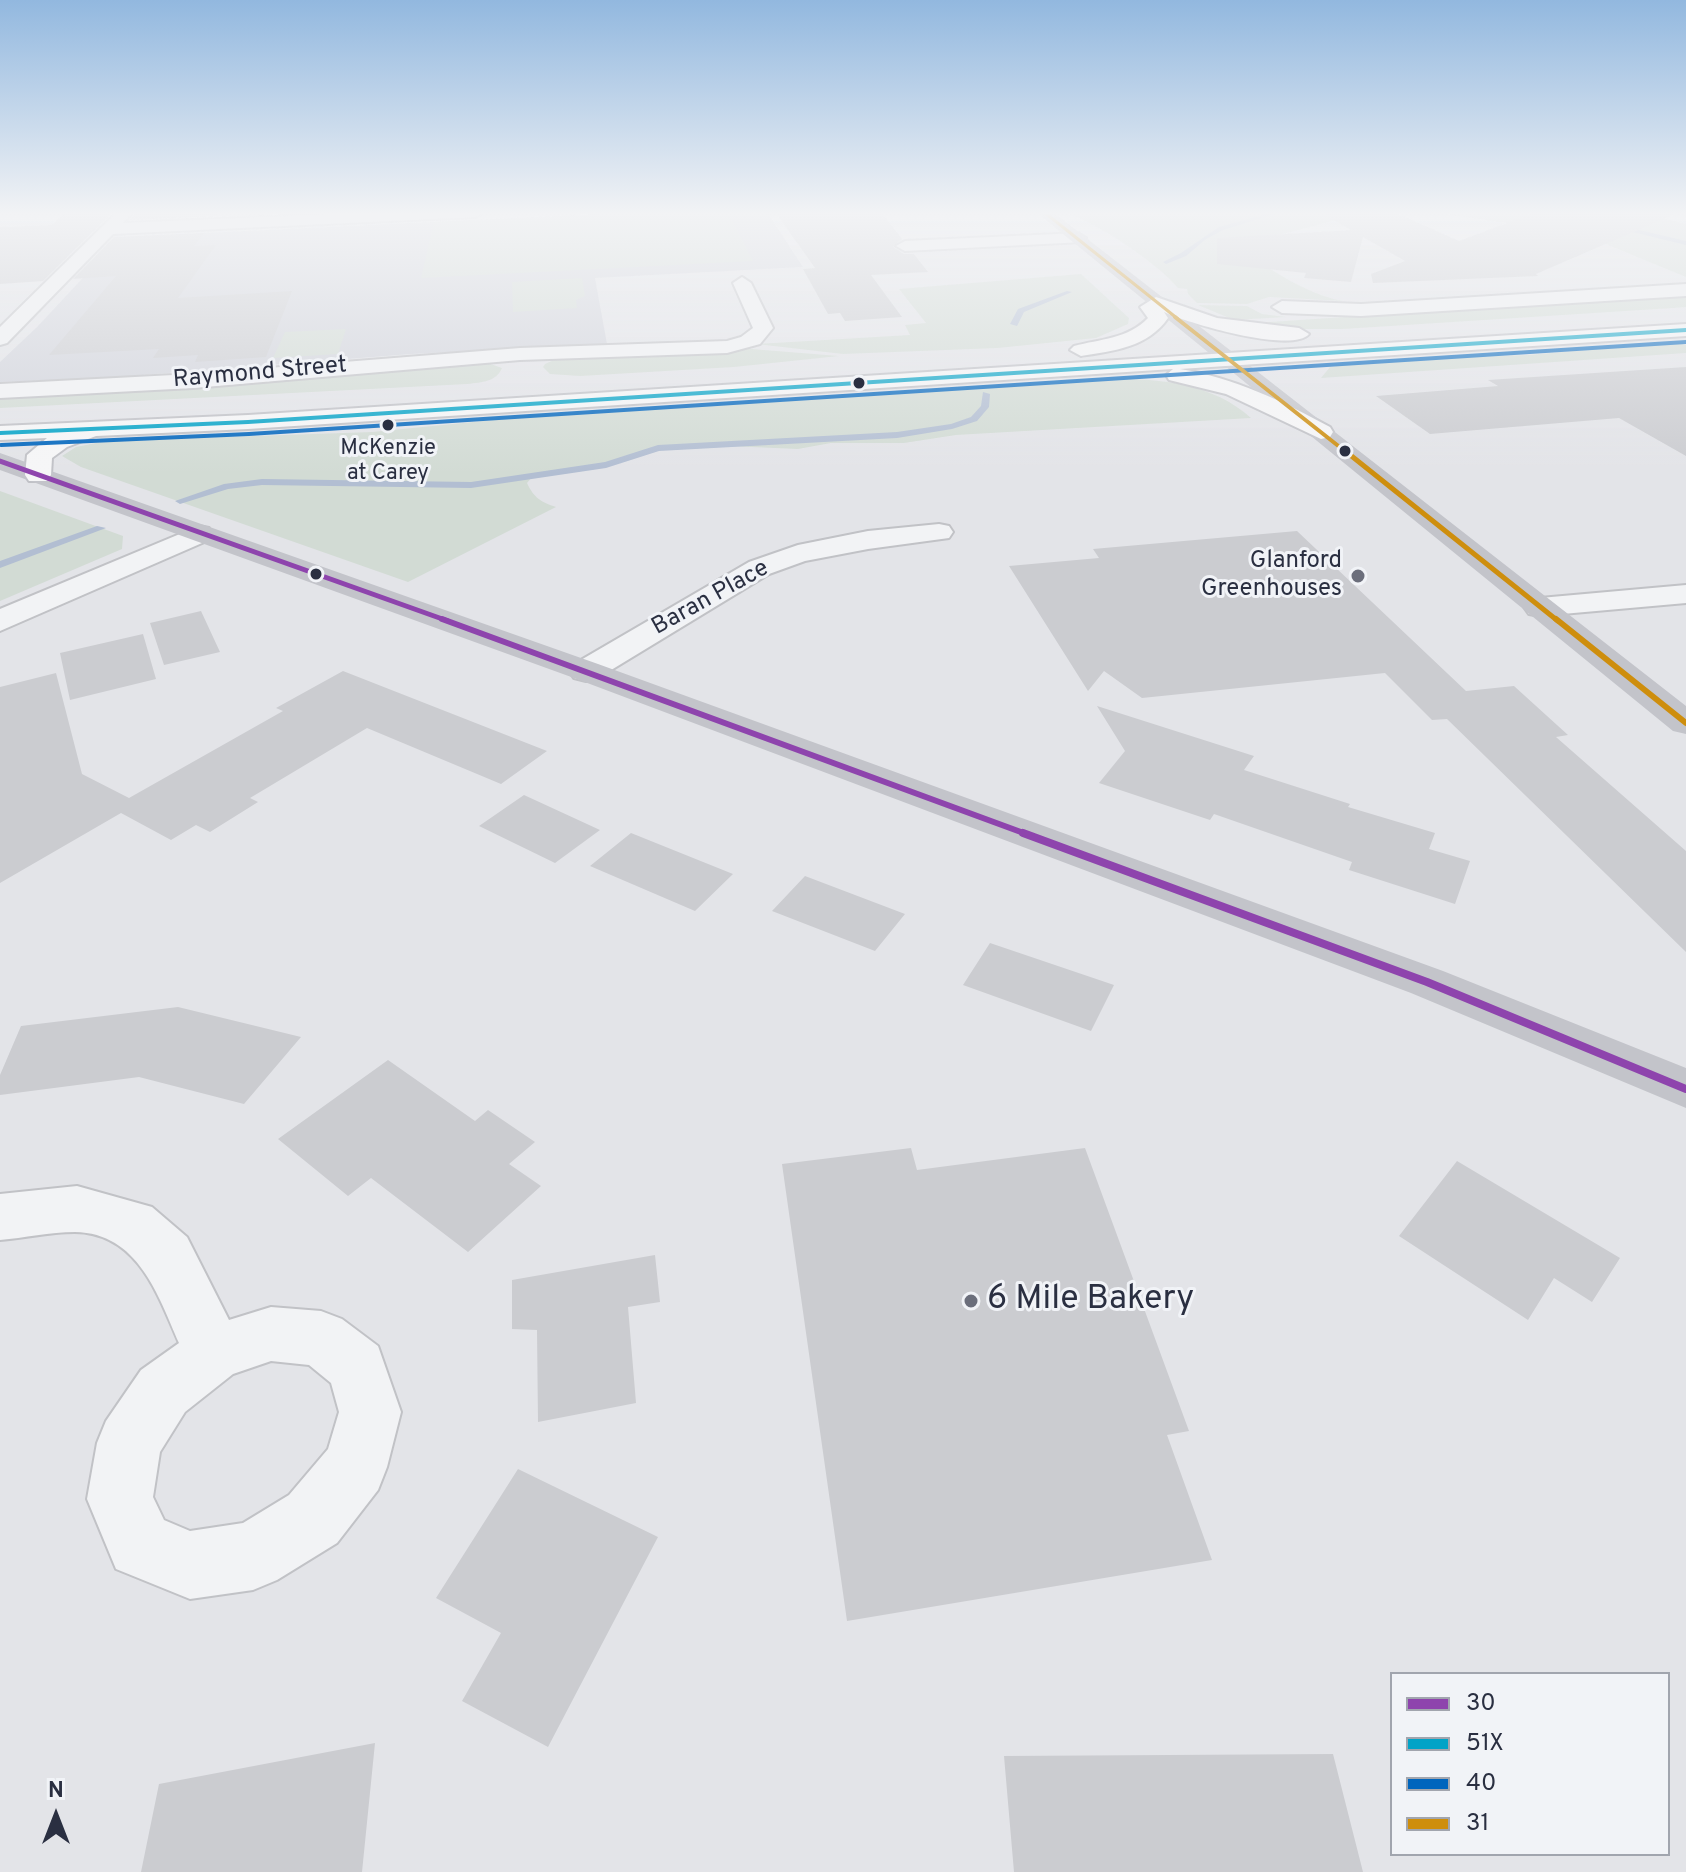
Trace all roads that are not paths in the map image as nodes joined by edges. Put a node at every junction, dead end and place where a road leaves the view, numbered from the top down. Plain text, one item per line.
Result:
1 (39, 299) edge
2 (750, 299) edge
3 (1152, 299) edge
4 (1534, 299) edge
5 (1156, 303) junction
6 (1282, 307) dead end
7 (1686, 314) edge
8 (1686, 330) edge
9 (0, 339) edge
10 (1360, 342) junction
11 (1207, 343) junction
12 (1228, 359) junction
13 (1071, 360) junction
14 (0, 391) edge
15 (0, 414) edge
16 (96, 429) junction
17 (1321, 432) junction
18 (0, 433) edge
19 (0, 461) edge
20 (38, 475) junction
21 (939, 532) dead end
22 (199, 534) junction
23 (1686, 594) edge
24 (1540, 607) junction
25 (0, 621) edge
26 (586, 671) junction
27 (1686, 723) edge
28 (1686, 1089) edge
29 (0, 1217) edge
30 (214, 1353) dead end

1 - 9 street
2 - 14 street, Raymond Street
3 - 5 main road
4 - 6 street
5 - 10 main road
5 - 11 main road
5 - 13 main road
7 - 10 main road
8 - 10 main road
10 - 11 main road
10 - 12 main road
10 - 17 main road
11 - 12 main road
11 - 13 main road
12 - 13 main road
12 - 17 main road
13 - 15 main road
13 - 16 main road
13 - 17 main road
16 - 18 main road
16 - 20 main road
17 - 24 main road
19 - 20 main road
20 - 22 main road
21 - 26 street, Baran Place
22 - 25 street
22 - 26 main road
23 - 24 street
24 - 27 main road
26 - 28 main road
29 - 30 street

